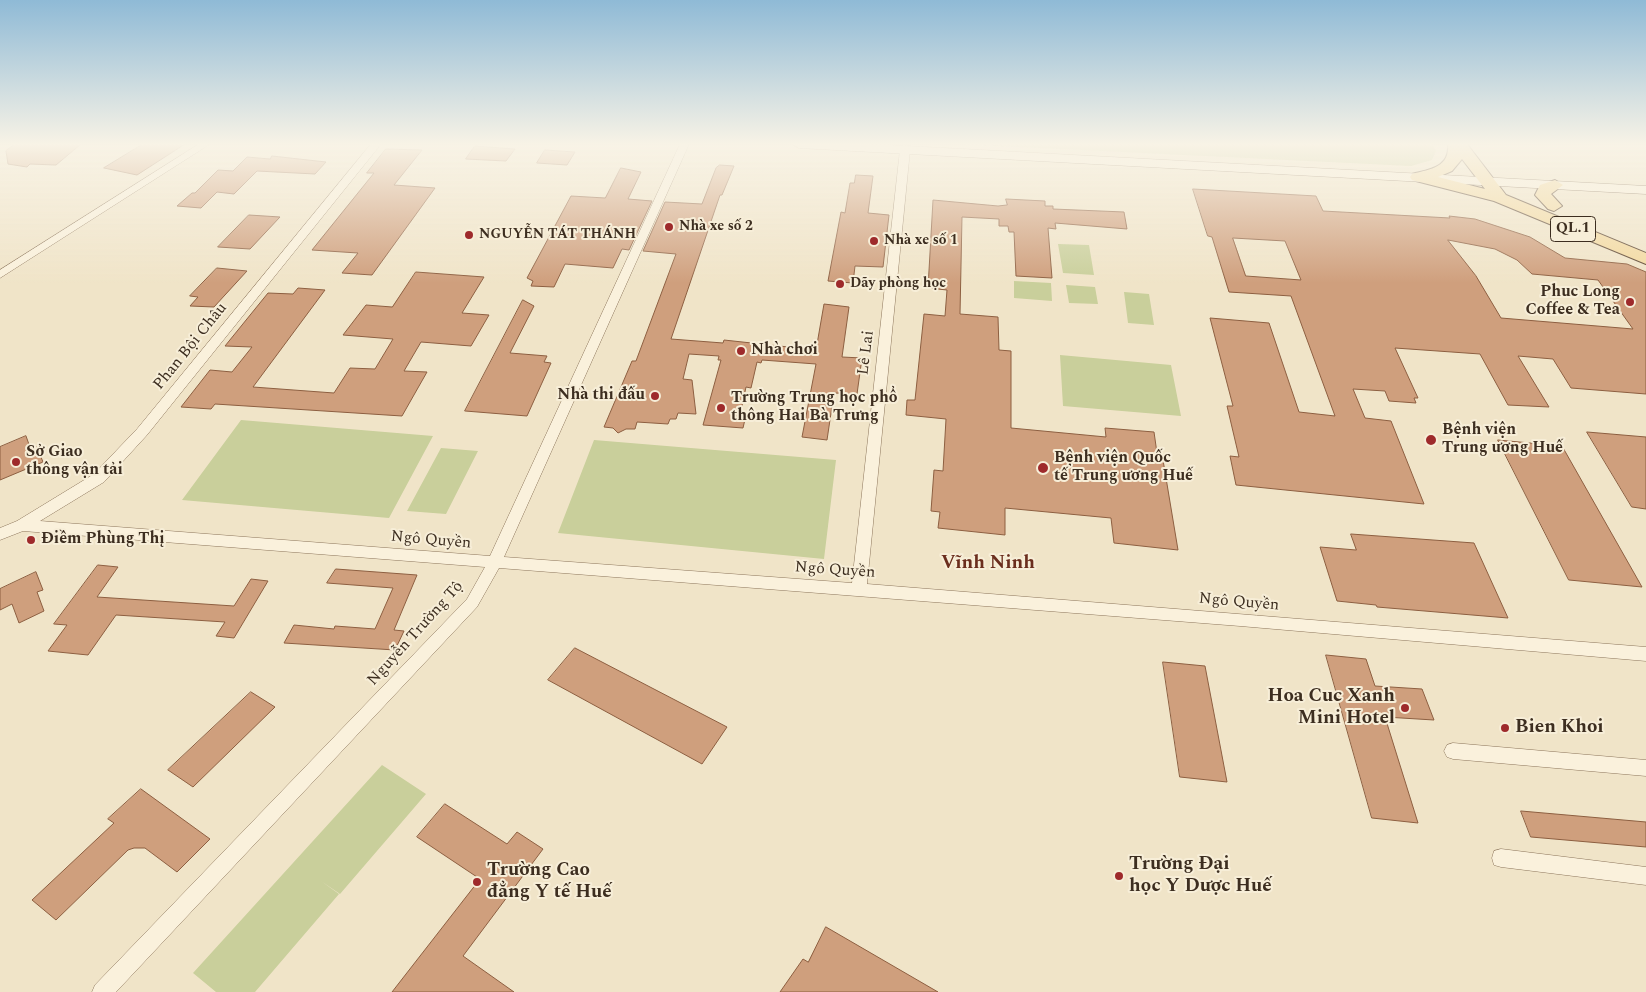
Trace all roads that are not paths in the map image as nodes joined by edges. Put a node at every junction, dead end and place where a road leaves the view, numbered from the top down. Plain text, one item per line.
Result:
1 (132, 190) edge
2 (338, 190) edge
3 (664, 190) edge
4 (901, 190) edge
5 (1468, 190) edge
6 (1495, 190) edge
7 (1514, 190) edge
8 (1545, 190) edge
9 (1500, 198) junction
10 (1554, 206) junction
11 (1646, 244) edge
12 (1646, 259) edge
13 (0, 275) edge
14 (22, 525) junction
15 (0, 534) edge
16 (494, 564) junction
17 (859, 590) junction
18 (1646, 654) edge
19 (1453, 751) dead end
20 (1646, 768) edge
21 (1501, 858) dead end
22 (1646, 876) edge
23 (102, 992) edge

1 - 13 street
2 - 14 street, Phan Bội Châu
3 - 16 street, Nguyễn Trường Tộ
4 - 17 street, Lê Lai
5 - 9 main road
6 - 9 main road, QL.1
7 - 10 main road, QL.1
8 - 10 main road
9 - 12 main road, QL.1
10 - 11 main road, QL.1
14 - 15 street, Phan Bội Châu
14 - 16 street, Ngô Quyền
16 - 17 street, Ngô Quyền
16 - 23 street, Nguyễn Trường Tộ
17 - 18 street, Ngô Quyền
19 - 20 street
21 - 22 street

